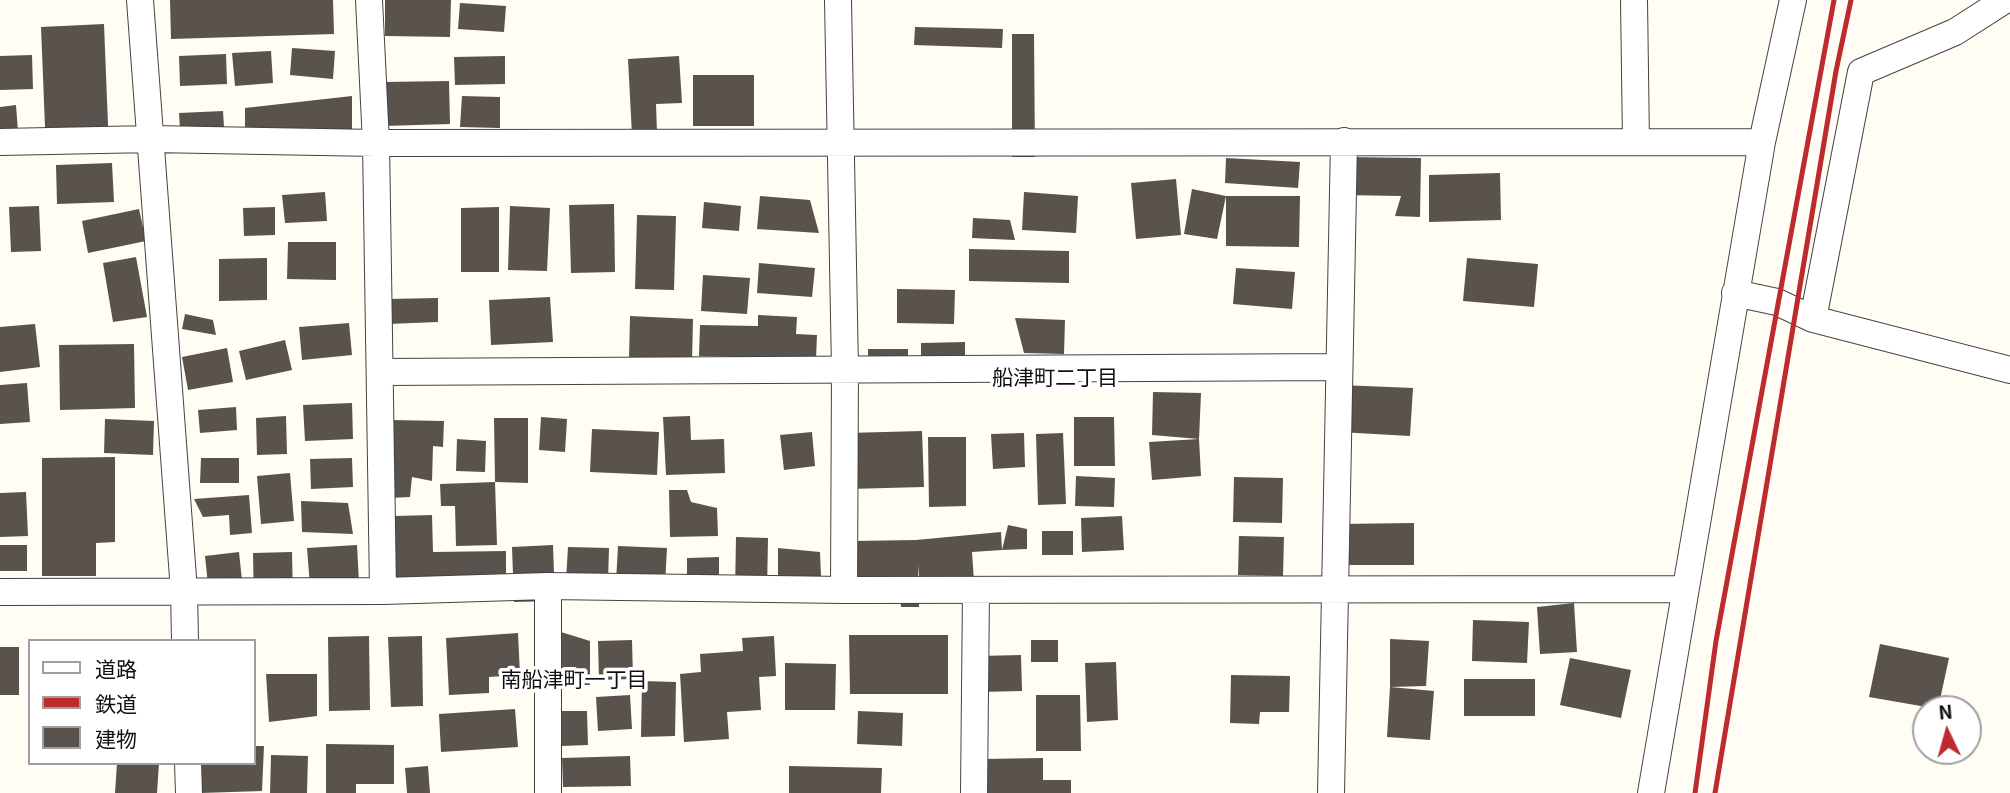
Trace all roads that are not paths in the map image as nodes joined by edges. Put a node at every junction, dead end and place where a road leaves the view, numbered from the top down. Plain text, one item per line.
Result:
1 (140, 0) edge
2 (369, 0) edge
3 (838, 0) edge
4 (1633, 0) edge
5 (1793, 0) edge
6 (2005, 0) edge
7 (151, 139) junction
8 (1344, 141) junction
9 (0, 142) edge
10 (376, 142) junction
11 (841, 142) junction
12 (1636, 142) junction
13 (1762, 142) junction
14 (1735, 293) junction
15 (1813, 319) junction
16 (1339, 367) junction
17 (845, 369) junction
18 (2010, 370) edge
19 (380, 372) junction
20 (548, 586) junction
21 (1334, 589) junction
22 (1684, 589) junction
23 (844, 590) junction
24 (976, 590) junction
25 (184, 591) junction
26 (383, 591) junction
27 (0, 592) edge
28 (185, 639) edge
29 (188, 765) edge
30 (189, 793) edge
31 (548, 793) edge
32 (974, 793) edge
33 (1331, 793) edge
34 (1651, 793) edge

1 - 7 street
2 - 10 street
3 - 11 street
4 - 12 street
5 - 13 street
6 - 15 street
7 - 9 street
7 - 10 street
7 - 25 street
8 - 11 street
8 - 12 street
8 - 16 street
10 - 11 street
10 - 19 street
11 - 17 street
12 - 13 street
13 - 14 street
14 - 15 street
14 - 22 street
15 - 18 street
16 - 17 street
16 - 21 street
17 - 19 street
17 - 23 street
19 - 26 street
20 - 23 street
20 - 26 street
20 - 31 street
21 - 22 street
21 - 24 street
21 - 33 street
22 - 34 street
23 - 24 street
24 - 32 street
25 - 26 street
25 - 27 street
25 - 28 street
29 - 30 street

